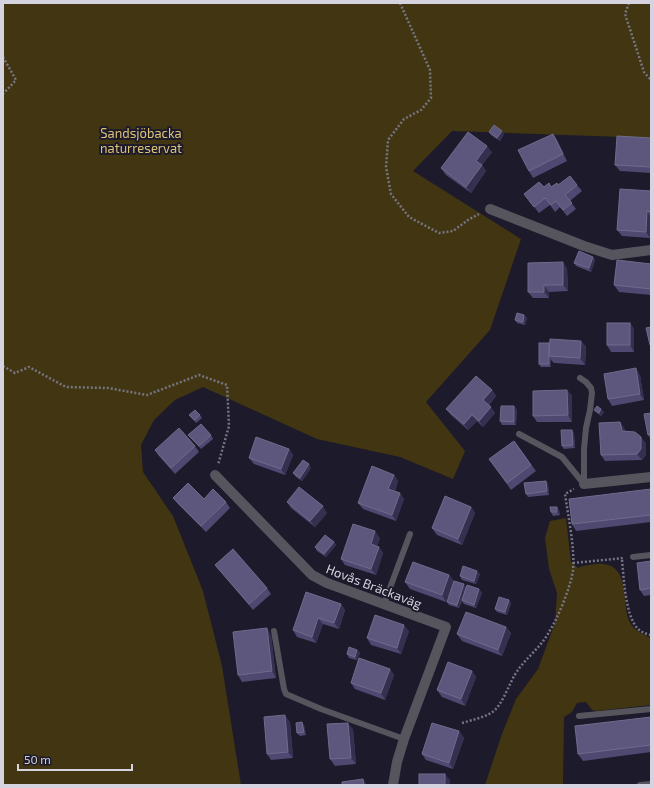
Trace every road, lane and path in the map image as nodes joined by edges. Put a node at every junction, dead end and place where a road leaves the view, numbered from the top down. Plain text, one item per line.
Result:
1 (400, 3) edge
2 (629, 3) edge
3 (3, 57) edge
4 (651, 80) edge
5 (3, 94) edge
6 (490, 209) joint
7 (651, 250) edge
8 (3, 366) edge
9 (580, 378) dead end
10 (519, 434) dead end
11 (216, 475) joint
12 (651, 477) edge
13 (584, 484) junction
14 (410, 534) dead end
15 (651, 555) edge
16 (633, 557) joint
17 (622, 558) junction
18 (573, 563) junction
19 (384, 604) junction
20 (274, 631) dead end
21 (651, 635) edge
22 (651, 709) edge
23 (578, 716) dead end
24 (462, 723) dead end
25 (404, 739) junction
26 (651, 784) edge
27 (393, 785) edge
28 (640, 785) edge

1 - 6 path
2 - 4 path
3 - 5 path
6 - 7 street
8 - 11 path
9 - 13 lane
10 - 13 lane
11 - 19 street, Hovås Bräckaväg
12 - 13 street
13 - 18 path
14 - 19 lane
15 - 16 lane
16 - 17 path
17 - 18 path
17 - 21 path
18 - 24 path
19 - 25 street, Hovås Bräckaväg
20 - 25 lane
22 - 23 lane
25 - 27 street, Hovås Bräckaväg
26 - 28 lane

